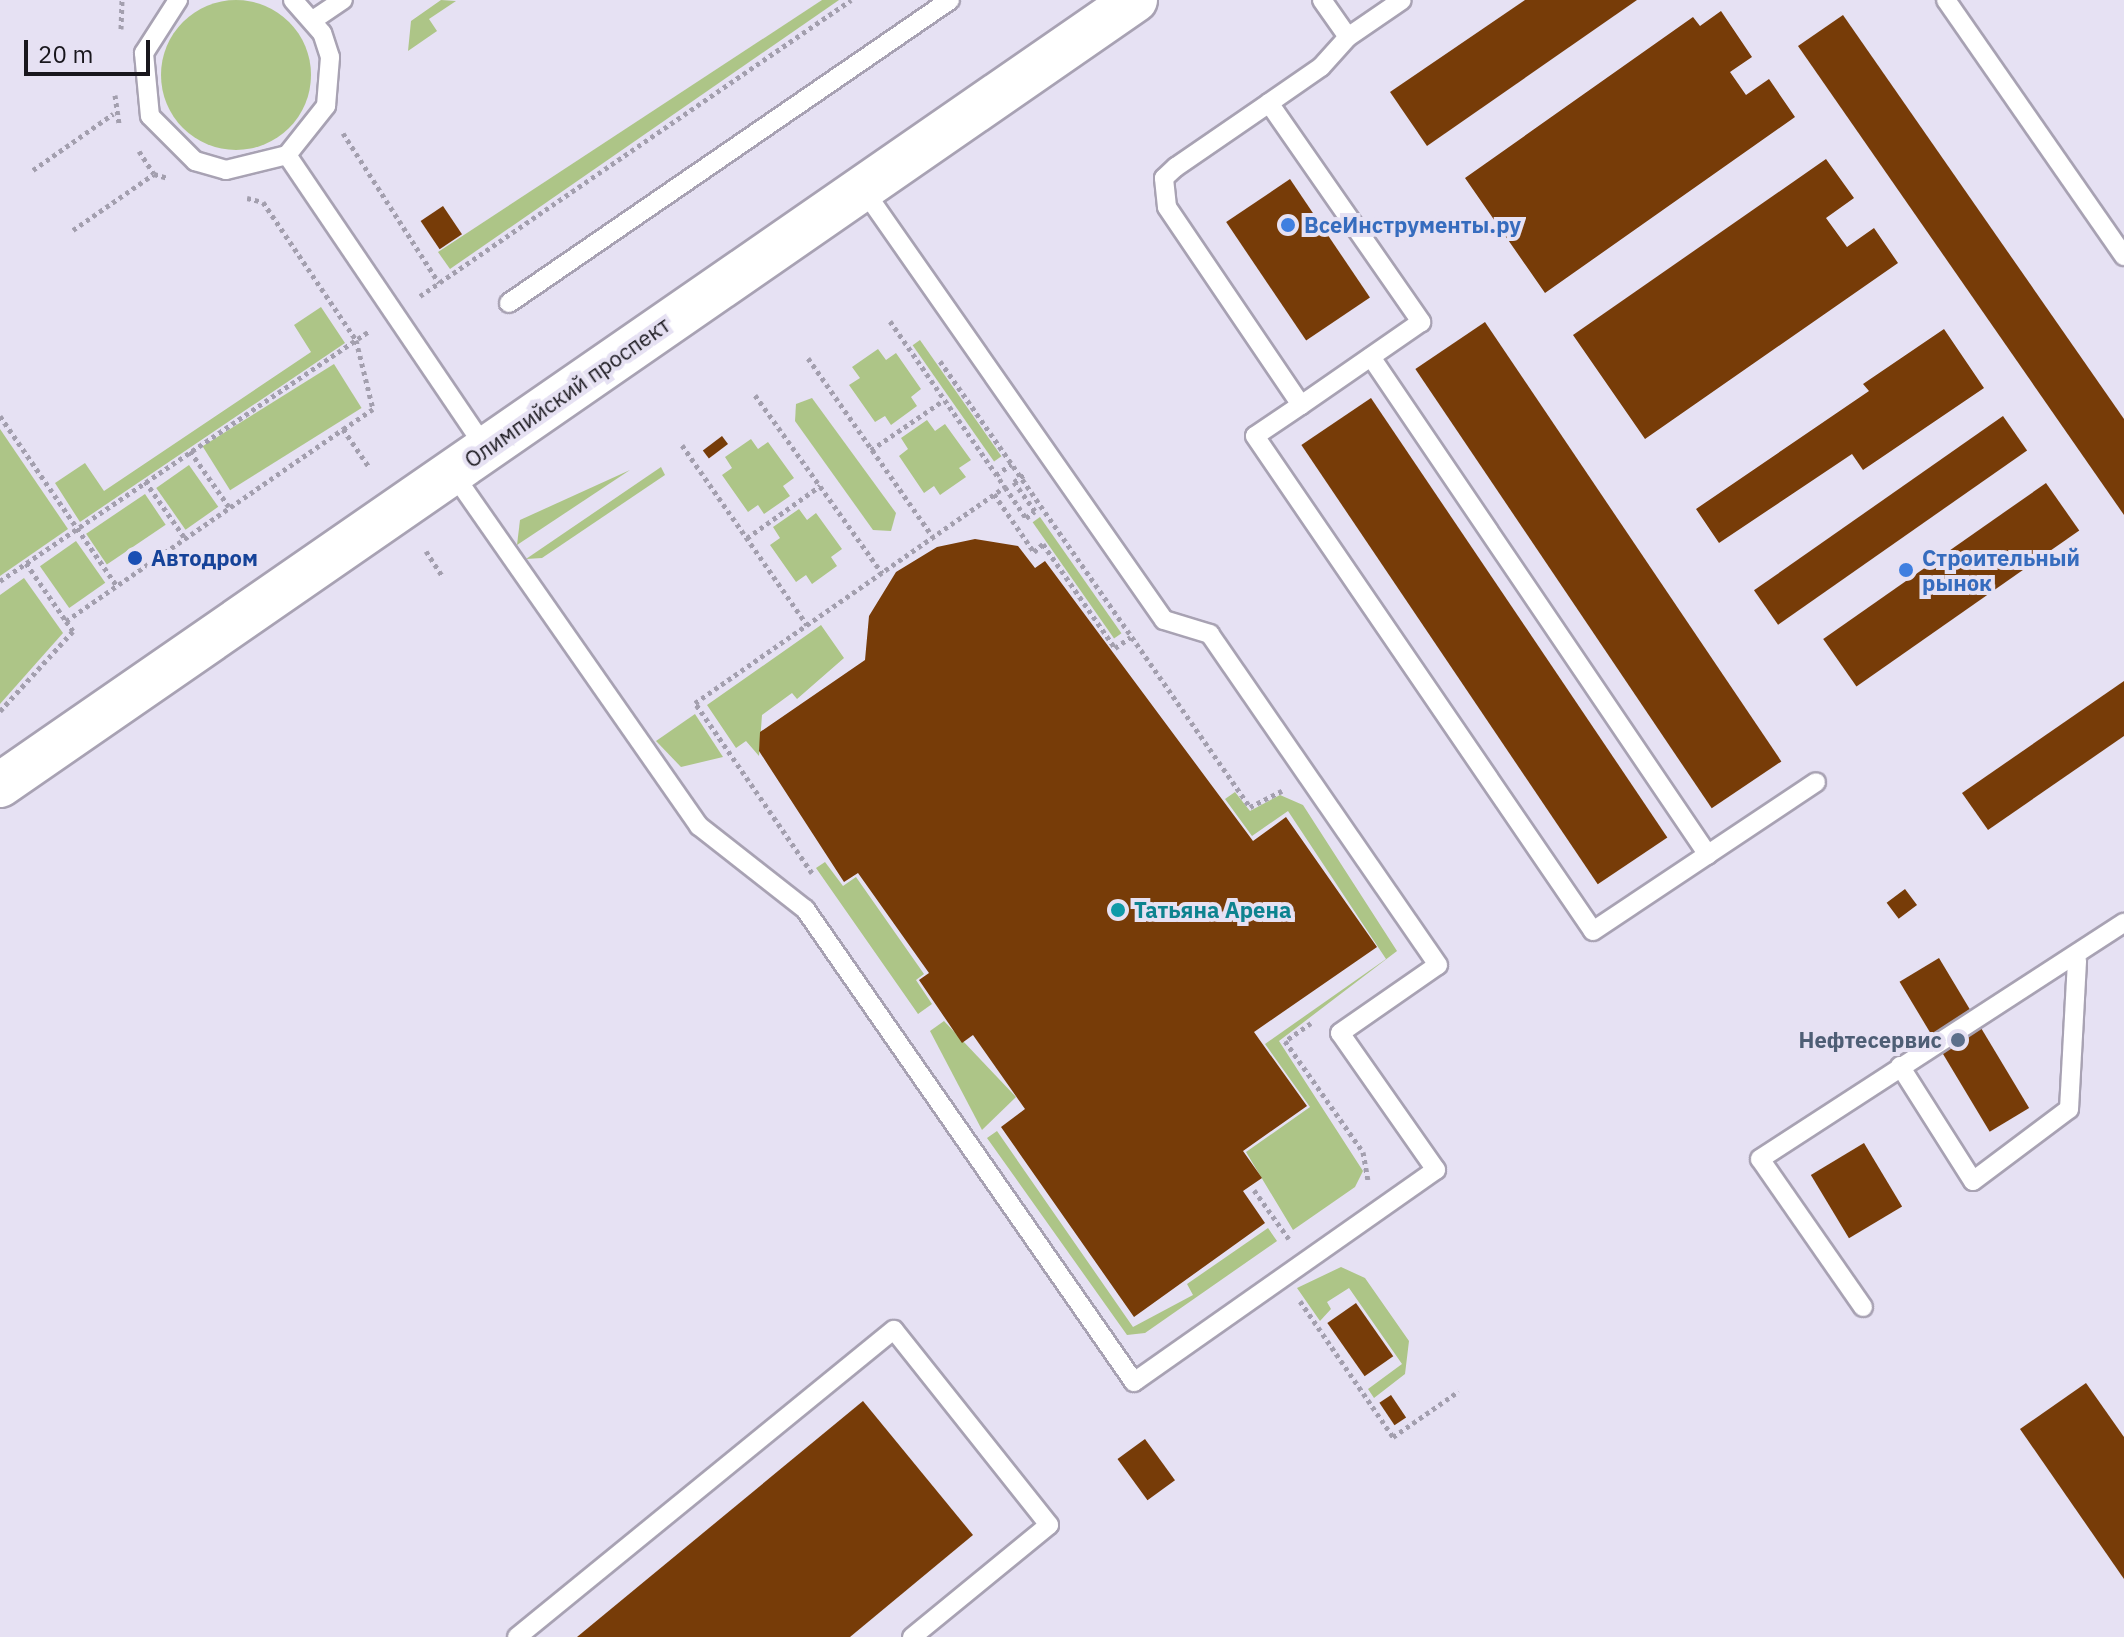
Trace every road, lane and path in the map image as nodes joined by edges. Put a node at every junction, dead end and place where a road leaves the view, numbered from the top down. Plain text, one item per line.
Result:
1 (178, 0) edge
2 (293, 0) edge
3 (343, 0) edge
4 (851, 0) edge
5 (950, 0) edge
6 (1135, 0) edge
7 (1322, 0) edge
8 (1402, 0) edge
9 (1946, 0) edge
10 (313, 20) junction
11 (1348, 37) junction
12 (1269, 103) junction
13 (113, 114) dead end
14 (344, 128) dead end
15 (287, 155) junction
16 (33, 170) dead end
17 (181, 181) dead end
18 (862, 188) junction
19 (236, 195) dead end
20 (73, 230) dead end
21 (2124, 256) edge
22 (439, 283) junction
23 (509, 303) dead end
24 (394, 314) junction
25 (890, 321) dead end
26 (356, 340) junction
27 (1371, 357) junction
28 (808, 358) dead end
29 (940, 361) dead end
30 (755, 395) dead end
31 (944, 400) junction
32 (1301, 405) junction
33 (0, 416) edge
34 (343, 429) junction
35 (682, 445) dead end
36 (871, 450) junction
37 (190, 451) junction
38 (1049, 457) junction
39 (469, 460) junction
40 (1012, 464) junction
41 (369, 467) dead end
42 (996, 475) junction
43 (1021, 477) junction
44 (145, 481) junction
45 (820, 486) junction
46 (1005, 487) junction
47 (994, 494) junction
48 (229, 507) junction
49 (76, 528) junction
50 (184, 537) junction
51 (933, 537) junction
52 (747, 538) junction
53 (426, 551) dead end
54 (26, 563) junction
55 (882, 573) junction
56 (442, 576) dead end
57 (0, 581) edge
58 (116, 585) junction
59 (66, 621) junction
60 (807, 625) junction
61 (1131, 636) junction
62 (0, 711) edge
63 (1816, 782) dead end
64 (0, 785) edge
65 (1297, 794) dead end
66 (1708, 855) junction
67 (818, 882) dead end
68 (2124, 923) edge
69 (2077, 960) junction
70 (1320, 1016) dead end
71 (1900, 1066) junction
72 (1365, 1186) dead end
73 (1254, 1190) dead end
74 (1301, 1232) dead end
75 (1289, 1240) junction
76 (1277, 1249) dead end
77 (1283, 1277) junction
78 (1863, 1307) dead end
79 (1459, 1391) dead end
80 (517, 1637) edge
81 (912, 1637) edge

1 - 15 lane
2 - 10 lane
3 - 10 lane
4 - 22 path
5 - 23 lane
6 - 18 street, Олимпийский проспект
7 - 11 lane
8 - 11 lane
9 - 21 lane
10 - 15 lane
11 - 12 lane
12 - 27 lane
12 - 32 lane
13 - 16 path
14 - 22 path
15 - 24 lane
17 - 20 path
18 - 38 lane
18 - 39 street, Олимпийский проспект
19 - 26 path
22 - 24 path
24 - 26 path
24 - 39 lane
25 - 31 path
26 - 34 path
26 - 37 path
27 - 32 lane
27 - 66 lane
28 - 36 path
29 - 40 path
30 - 45 path
31 - 36 path
31 - 42 path
32 - 66 lane
33 - 49 path
34 - 41 path
34 - 48 path
35 - 52 path
36 - 51 path
37 - 44 path
37 - 48 path
38 - 43 path
38 - 77 lane
39 - 64 street, Олимпийский проспект
39 - 77 lane
40 - 42 path
40 - 43 path
42 - 46 path
43 - 46 path
43 - 61 path
44 - 49 path
44 - 50 path
45 - 52 path
45 - 55 path
46 - 47 path
47 - 51 path
47 - 61 path
48 - 50 path
49 - 54 path
49 - 58 path
50 - 58 path
51 - 55 path
52 - 60 path
53 - 56 path
54 - 57 path
54 - 59 path
55 - 60 path
58 - 59 path
59 - 62 path
60 - 67 path
61 - 65 path
63 - 66 lane
68 - 69 lane
69 - 71 lane
69 - 71 lane
70 - 72 path
71 - 78 lane
73 - 75 path
74 - 75 path
75 - 76 path
77 - 79 path
80 - 81 lane

